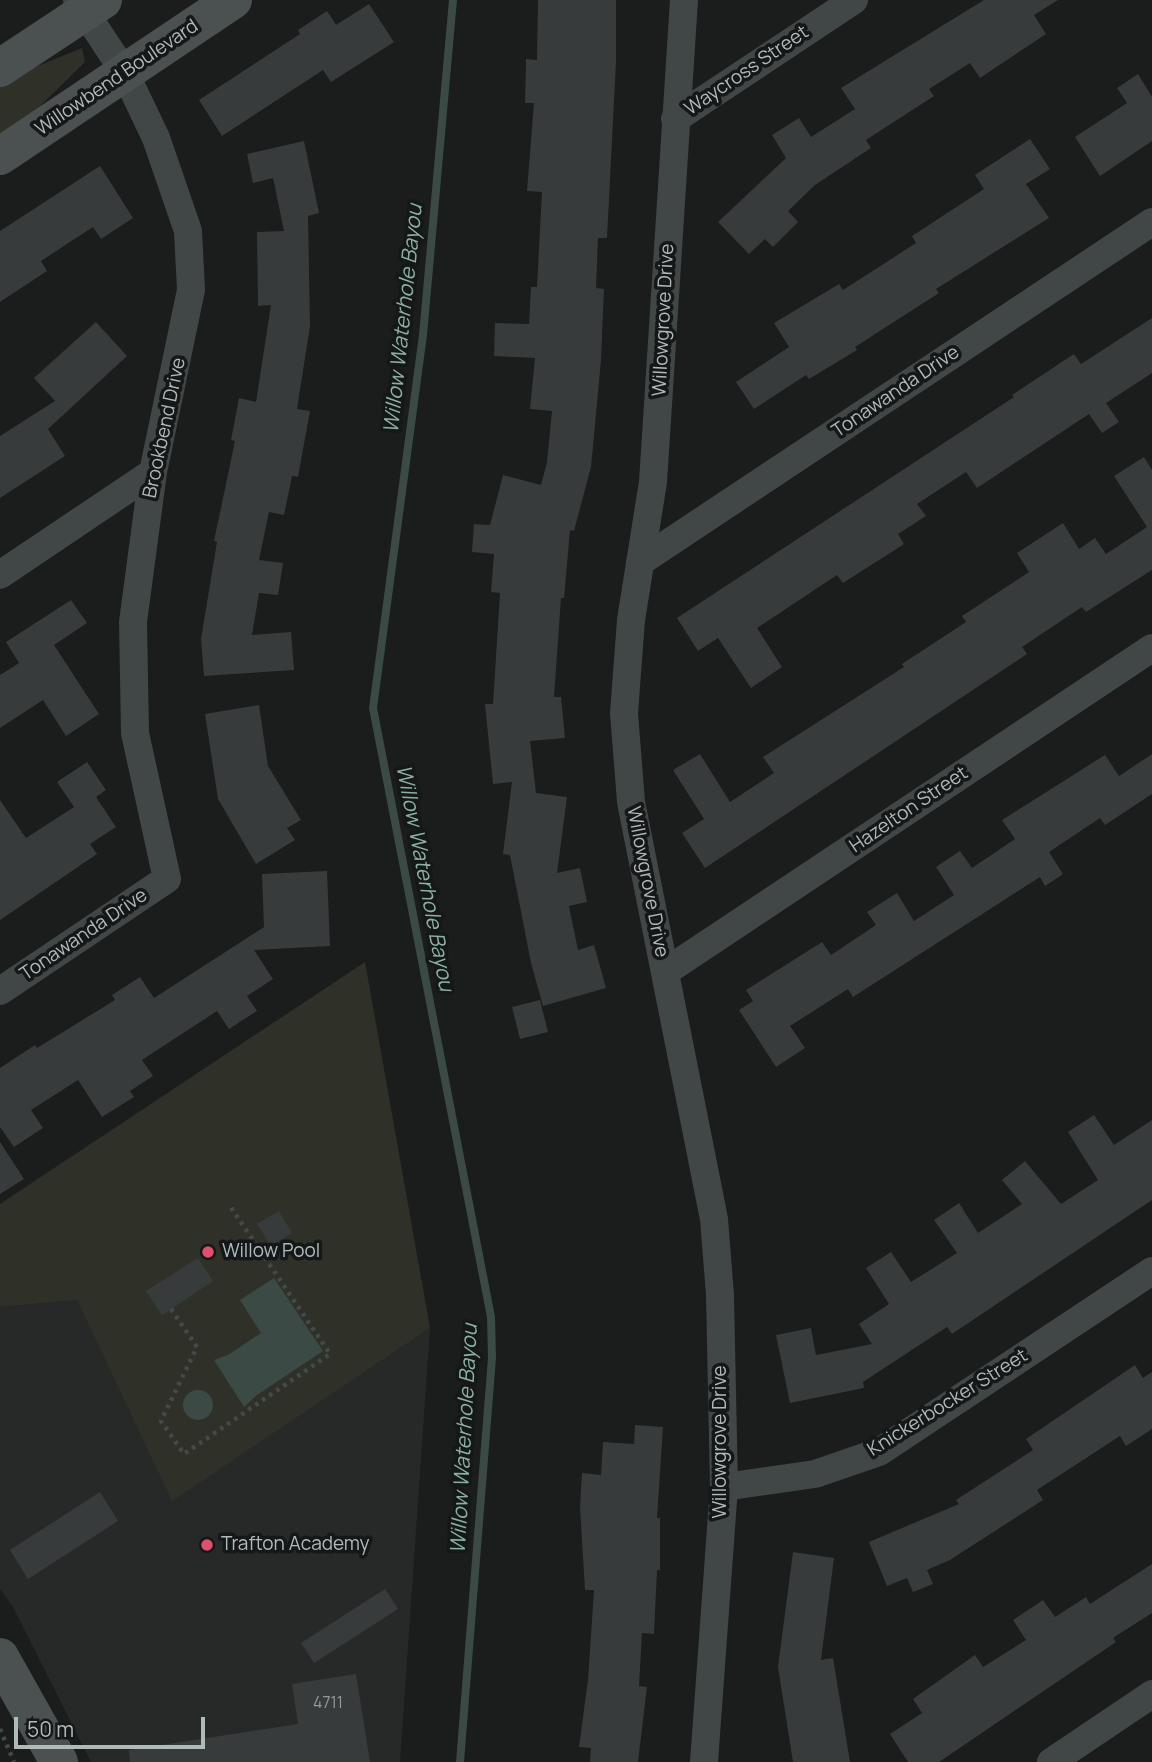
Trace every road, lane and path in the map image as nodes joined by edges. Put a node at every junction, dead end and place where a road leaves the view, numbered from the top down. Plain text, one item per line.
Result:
1 (233, 0) edge
2 (684, 0) edge
3 (854, 0) edge
4 (88, 4) edge
5 (0, 68) edge
6 (125, 72) junction
7 (675, 119) junction
8 (0, 156) edge
9 (1152, 222) edge
10 (153, 472) junction
11 (640, 562) junction
12 (0, 575) edge
13 (1152, 648) edge
14 (167, 879) joint
15 (665, 972) junction
16 (0, 991) edge
17 (230, 1206) dead end
18 (1152, 1271) edge
19 (171, 1309) dead end
20 (724, 1487) junction
21 (0, 1657) edge
22 (1152, 1693) edge
23 (0, 1729) edge
24 (15, 1762) edge
25 (59, 1762) edge
26 (704, 1762) edge
27 (1051, 1762) edge

1 - 6 main road, Willowbend Boulevard
2 - 7 street, Willowgrove Drive
3 - 7 street, Waycross Street
4 - 5 main road
4 - 6 street, Brookbend Drive
6 - 8 main road, Willowbend Boulevard
6 - 10 street, Brookbend Drive
7 - 11 street, Willowgrove Drive
9 - 11 street, Tonawanda Drive
10 - 12 street
10 - 14 street, Brookbend Drive
11 - 15 street, Willowgrove Drive
13 - 15 street, Hazelton Street
14 - 16 street, Tonawanda Drive
15 - 20 street, Willowgrove Drive
17 - 19 path
18 - 20 street, Knickerbocker Street
20 - 26 street, Willowgrove Drive
21 - 25 main road
22 - 27 street
23 - 24 path

